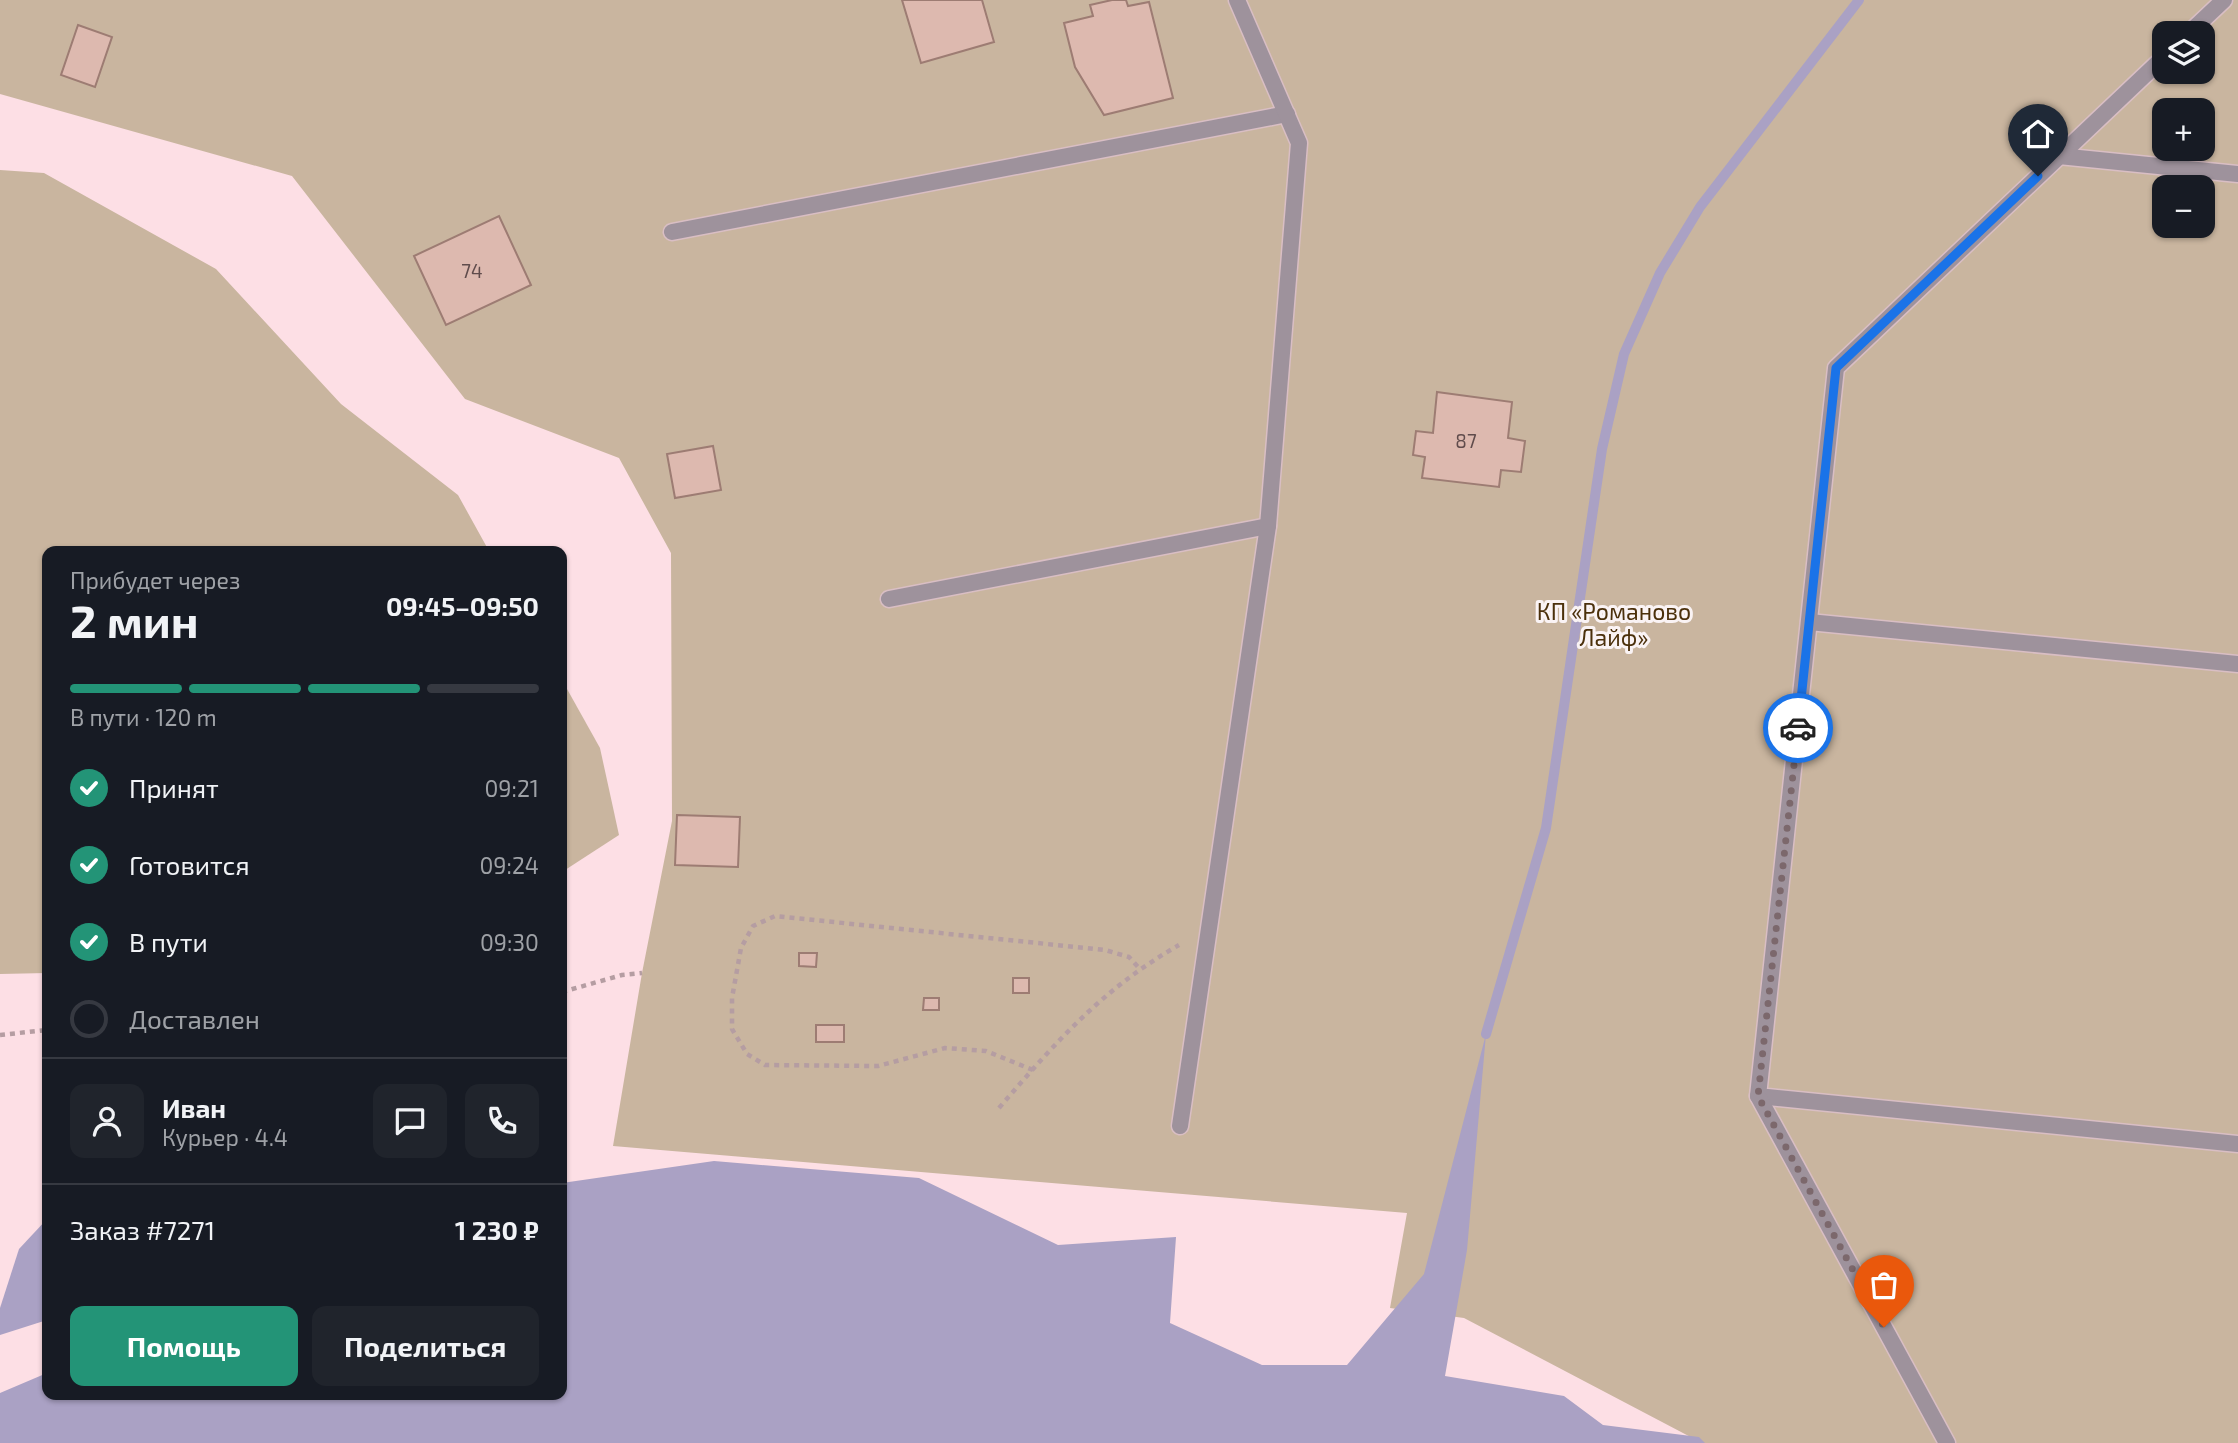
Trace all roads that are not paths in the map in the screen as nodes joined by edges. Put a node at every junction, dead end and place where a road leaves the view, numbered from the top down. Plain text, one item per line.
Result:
1 (1237, 0) edge
2 (2224, 0) edge
3 (2202, 21) edge
4 (2152, 68) edge
5 (1287, 114) junction
6 (2059, 156) junction
7 (2238, 174) edge
8 (672, 232) dead end
9 (1268, 526) junction
10 (889, 599) dead end
11 (1809, 622) junction
12 (2238, 664) edge
13 (1758, 1096) junction
14 (1180, 1126) dead end
15 (2238, 1144) edge
16 (1947, 1443) edge

1 - 5 lane
2 - 3 lane
4 - 6 lane
5 - 8 lane
5 - 9 lane
6 - 7 lane
6 - 11 lane
9 - 10 lane
9 - 14 lane
11 - 12 lane
11 - 13 lane
13 - 15 lane
13 - 16 lane

